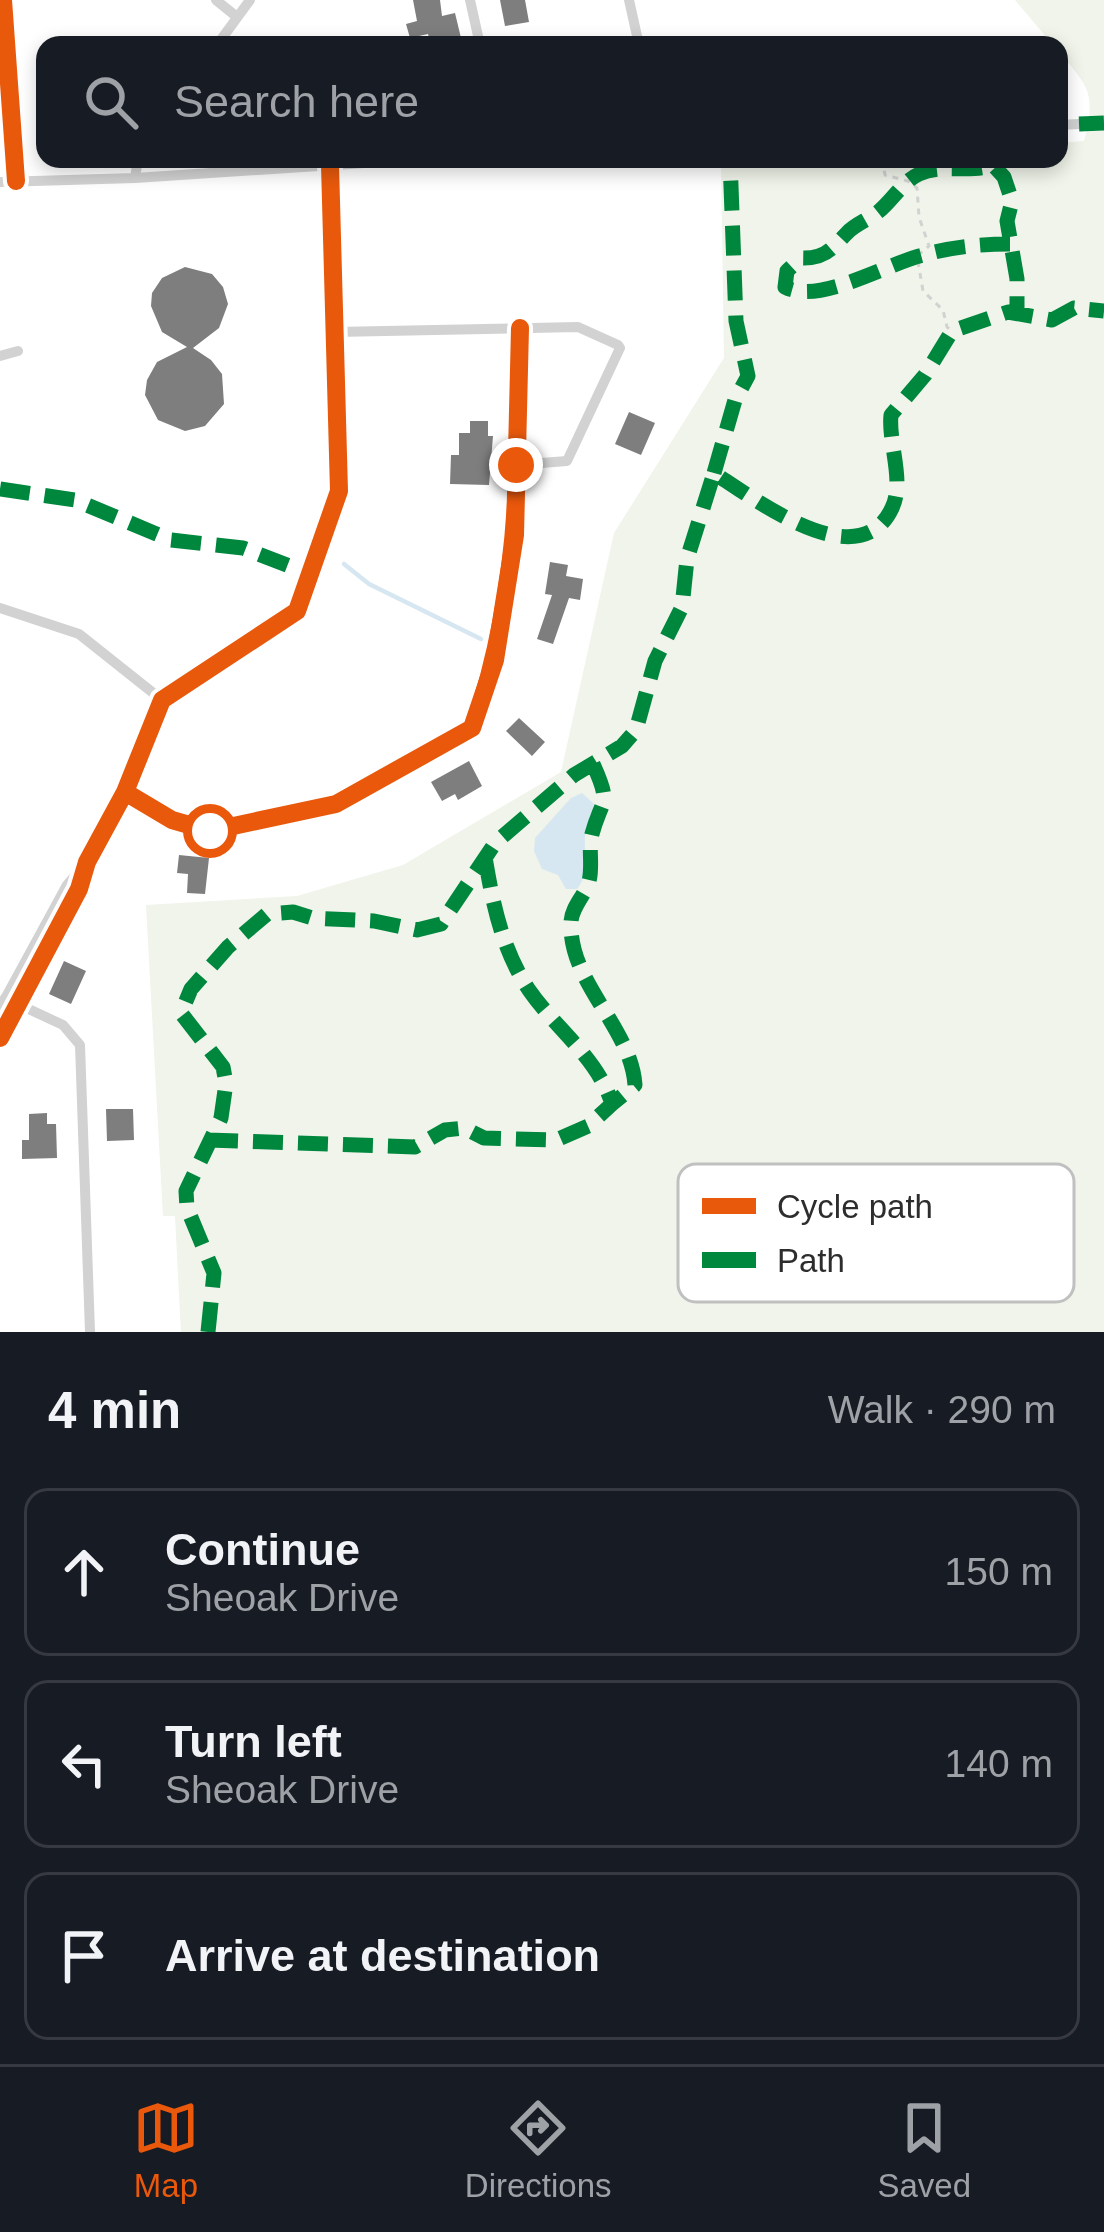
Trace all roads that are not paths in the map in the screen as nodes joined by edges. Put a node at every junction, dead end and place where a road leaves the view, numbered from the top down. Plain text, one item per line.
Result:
1 (3, 0) edge
2 (216, 0) edge
3 (250, 0) edge
4 (470, 0) edge
5 (629, 0) edge
6 (237, 17) junction
7 (223, 36) edge
8 (478, 36) edge
9 (637, 36) edge
10 (1068, 124) edge
11 (1079, 124) dead end
12 (137, 168) edge
13 (285, 168) edge
14 (330, 168) edge
15 (136, 178) junction
16 (16, 181) junction
17 (0, 182) edge
18 (520, 328) junction
19 (335, 332) junction
20 (18, 351) dead end
21 (0, 356) edge
22 (516, 465) junction
23 (0, 608) edge
24 (162, 700) junction
25 (125, 792) junction
26 (87, 862) junction
27 (3, 1003) edge
28 (18, 1005) junction
29 (0, 1038) edge
30 (90, 1332) edge

1 - 16 street
2 - 6 street
3 - 6 street
4 - 8 street
5 - 9 street
6 - 7 street
10 - 11 street
12 - 15 street
13 - 15 street
14 - 19 street
15 - 16 street
16 - 17 street
18 - 19 street
18 - 22 street
18 - 22 street
19 - 24 street
20 - 21 street
22 - 25 street
23 - 24 street
24 - 25 street
25 - 26 street
26 - 27 street
26 - 28 street
27 - 28 street
28 - 29 street
28 - 30 street

